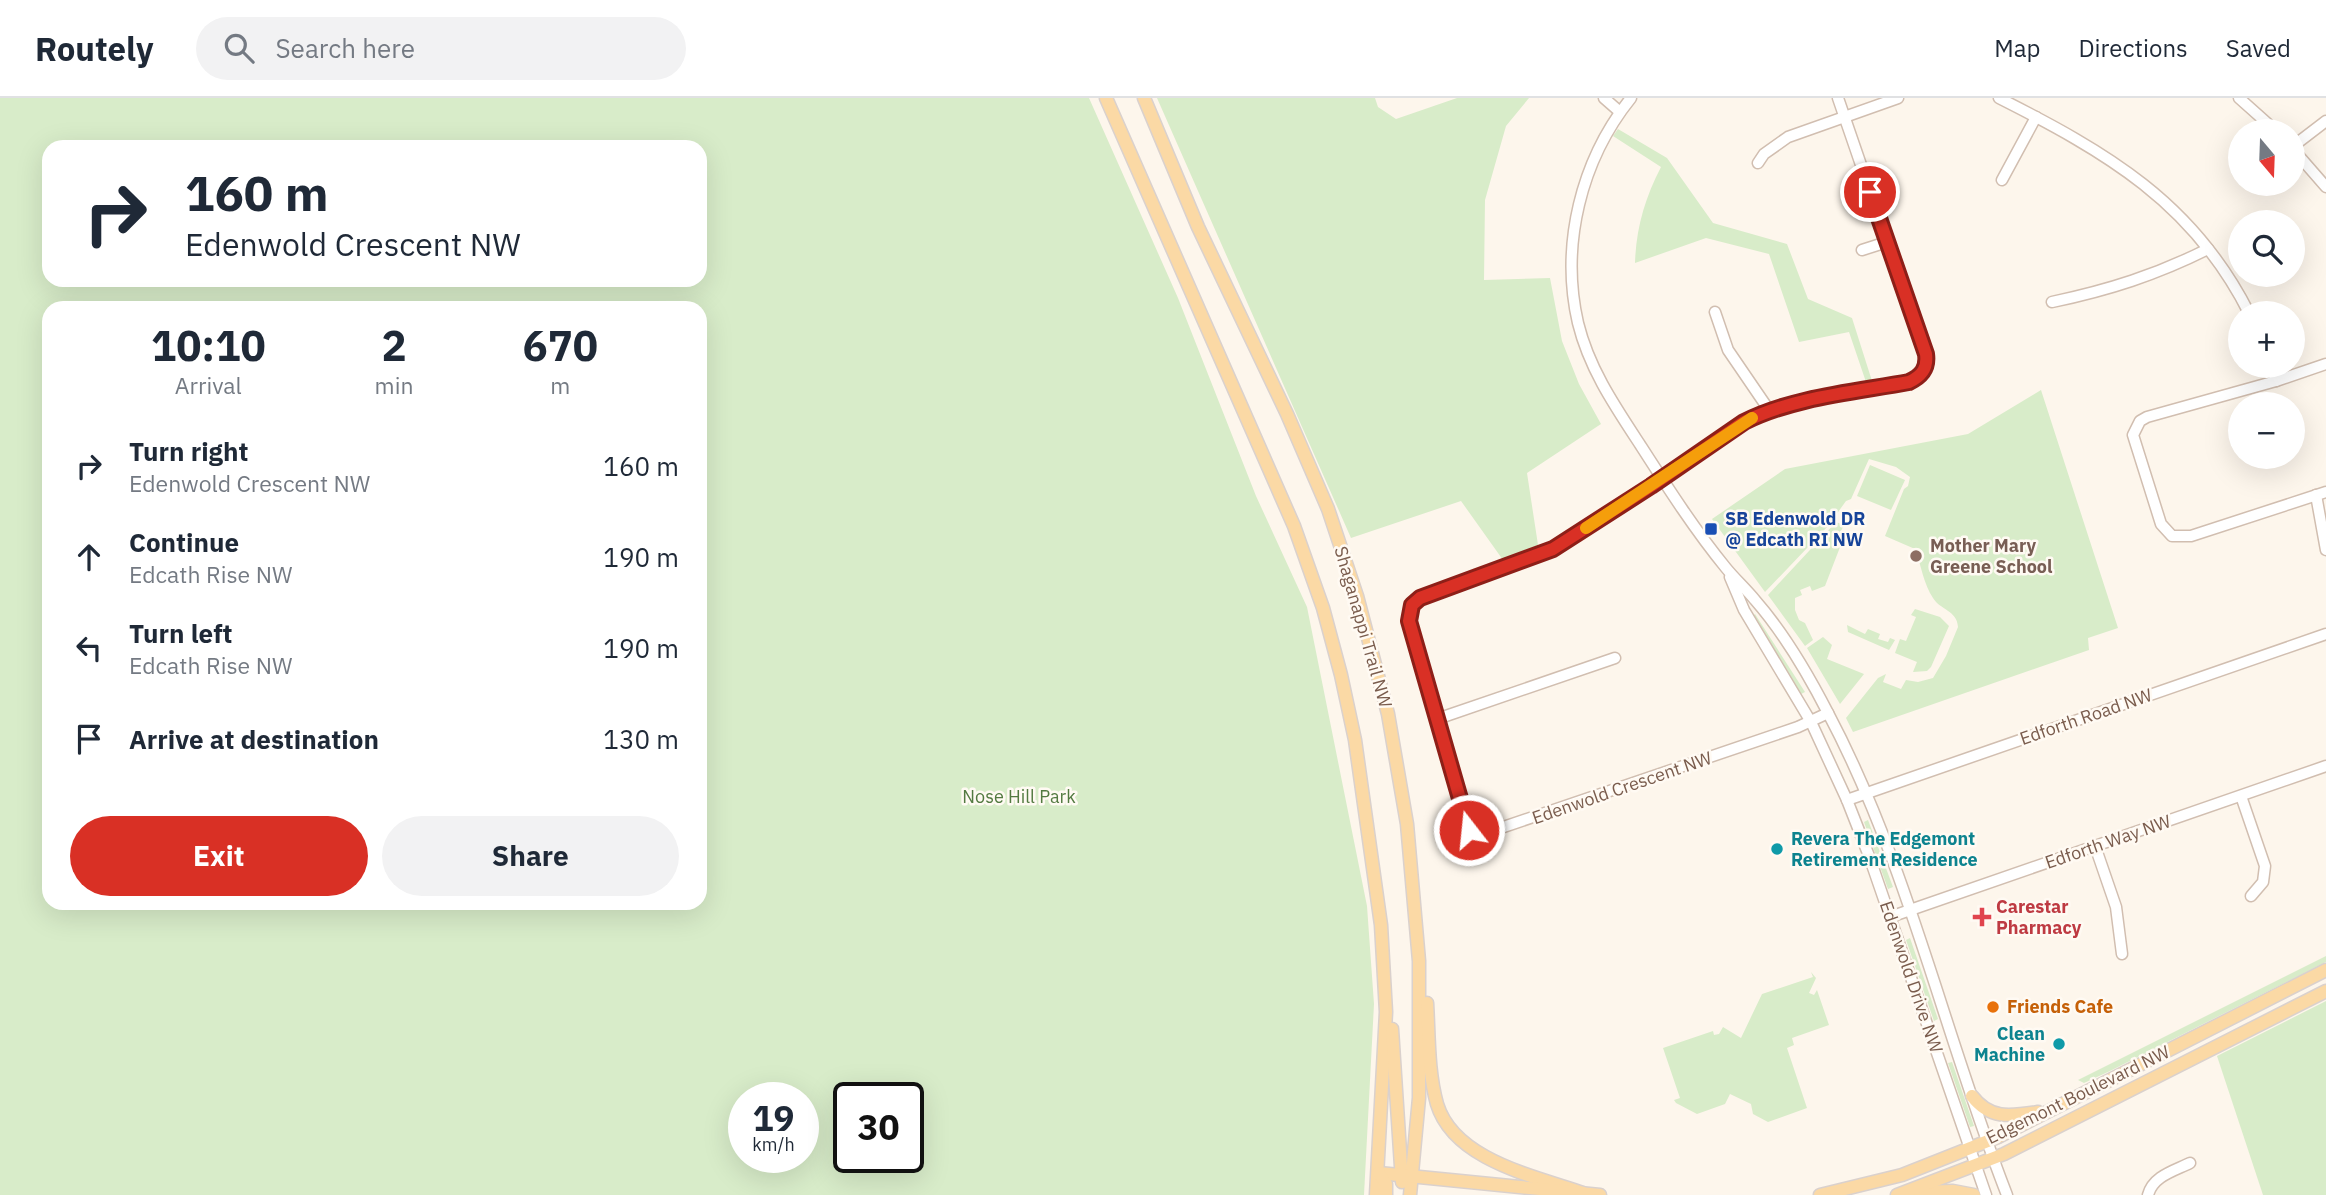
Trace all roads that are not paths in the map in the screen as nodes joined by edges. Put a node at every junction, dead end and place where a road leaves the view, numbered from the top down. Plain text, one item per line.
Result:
1 (1106, 98) edge
2 (1144, 98) edge
3 (1604, 98) edge
4 (1631, 98) edge
5 (1838, 98) edge
6 (1898, 98) edge
7 (1998, 98) edge
8 (2239, 98) edge
9 (1620, 112) junction
10 (1844, 117) junction
11 (2036, 117) junction
12 (2263, 119) edge
13 (2326, 121) edge
14 (2305, 137) edge
15 (2305, 162) edge
16 (1758, 163) dead end
17 (2001, 180) dead end
18 (2326, 187) edge
19 (1887, 242) junction
20 (2208, 249) junction
21 (1862, 250) dead end
22 (2242, 301) edge
23 (2052, 302) dead end
24 (1715, 313) dead end
25 (2326, 364) edge
26 (2275, 378) edge
27 (2276, 381) junction
28 (1769, 410) junction
29 (1662, 479) junction
30 (2321, 493) edge
31 (2326, 550) edge
32 (1726, 568) junction
33 (2326, 634) edge
34 (1615, 658) dead end
35 (1828, 713) junction
36 (1437, 719) junction
37 (1811, 722) junction
38 (2326, 766) edge
39 (1867, 793) junction
40 (2241, 796) junction
41 (1847, 800) junction
42 (2095, 846) junction
43 (2251, 896) dead end
44 (1909, 911) junction
45 (1890, 917) junction
46 (2123, 954) dead end
47 (1419, 961) junction
48 (2326, 970) edge
49 (2326, 991) edge
50 (1386, 1012) junction
51 (1972, 1096) junction
52 (2049, 1110) junction
53 (1987, 1141) junction
54 (1969, 1148) junction
55 (1993, 1158) junction
56 (2190, 1163) dead end
57 (1976, 1165) junction
58 (1379, 1173) junction
59 (1406, 1176) junction
60 (1583, 1193) junction
61 (1385, 1194) edge
62 (1900, 1194) edge
63 (1409, 1195) edge
64 (1600, 1195) edge
65 (1821, 1195) edge
66 (1973, 1195) edge
67 (1986, 1195) edge
68 (2007, 1195) edge
69 (2148, 1195) edge

1 - 50 main road, Shaganappi Trail NW
2 - 47 main road, Shaganappi Trail NW
3 - 9 street
4 - 9 street, Edenwold Drive NW
5 - 10 street
6 - 10 street
7 - 11 street
8 - 12 street
9 - 29 street, Edenwold Drive NW
10 - 16 street
10 - 19 street
11 - 17 street
11 - 20 street
13 - 14 street
15 - 18 street
19 - 21 street
19 - 28 street
20 - 22 street
20 - 23 street
24 - 28 street
25 - 27 street
26 - 27 street
27 - 30 street
28 - 29 street
29 - 32 street, Edenwold Drive NW
29 - 36 street, Edenwold Crescent NW
30 - 31 street
32 - 35 street, Edenwold Drive NW
32 - 37 street, Edenwold Drive NW
33 - 39 street, Edforth Road NW
34 - 36 street
35 - 37 street, Edenwold Crescent NW
35 - 39 street, Edenwold Drive NW
36 - 37 street, Edenwold Crescent NW
37 - 41 street, Edenwold Drive NW
38 - 40 street, Edforth Way NW
39 - 41 street, Edforth Road NW
39 - 44 street, Edenwold Drive NW
40 - 42 street, Edforth Way NW
40 - 43 street
41 - 45 street, Edenwold Drive NW
42 - 44 street, Edforth Way NW
42 - 46 street
44 - 45 street, Edforth Way NW
44 - 51 street, Edenwold Drive NW
45 - 54 street, Edenwold Drive NW
47 - 59 main road, Shaganappi Trail NW
47 - 60 main road
48 - 52 main road, Edgemont Boulevard NW
49 - 55 main road, Edgemont Boulevard NW
50 - 58 main road, Shaganappi Trail NW
50 - 59 main road
51 - 52 main road
51 - 53 street, Edenwold Drive NW
52 - 53 main road, Edgemont Boulevard NW
53 - 54 main road, Edgemont Boulevard NW
53 - 55 street, Edenwold Drive NW
54 - 57 street, Edenwold Drive NW
54 - 65 main road, Edgemont Boulevard NW
55 - 57 main road, Edgemont Boulevard NW
55 - 68 street, Edenwold Drive NW
56 - 69 street
57 - 62 main road, Edgemont Boulevard NW
57 - 67 street, Edenwold Drive NW
58 - 59 main road
58 - 61 main road, Shaganappi Trail NW
59 - 60 main road
59 - 63 main road, Shaganappi Trail NW
60 - 64 main road
62 - 66 main road

